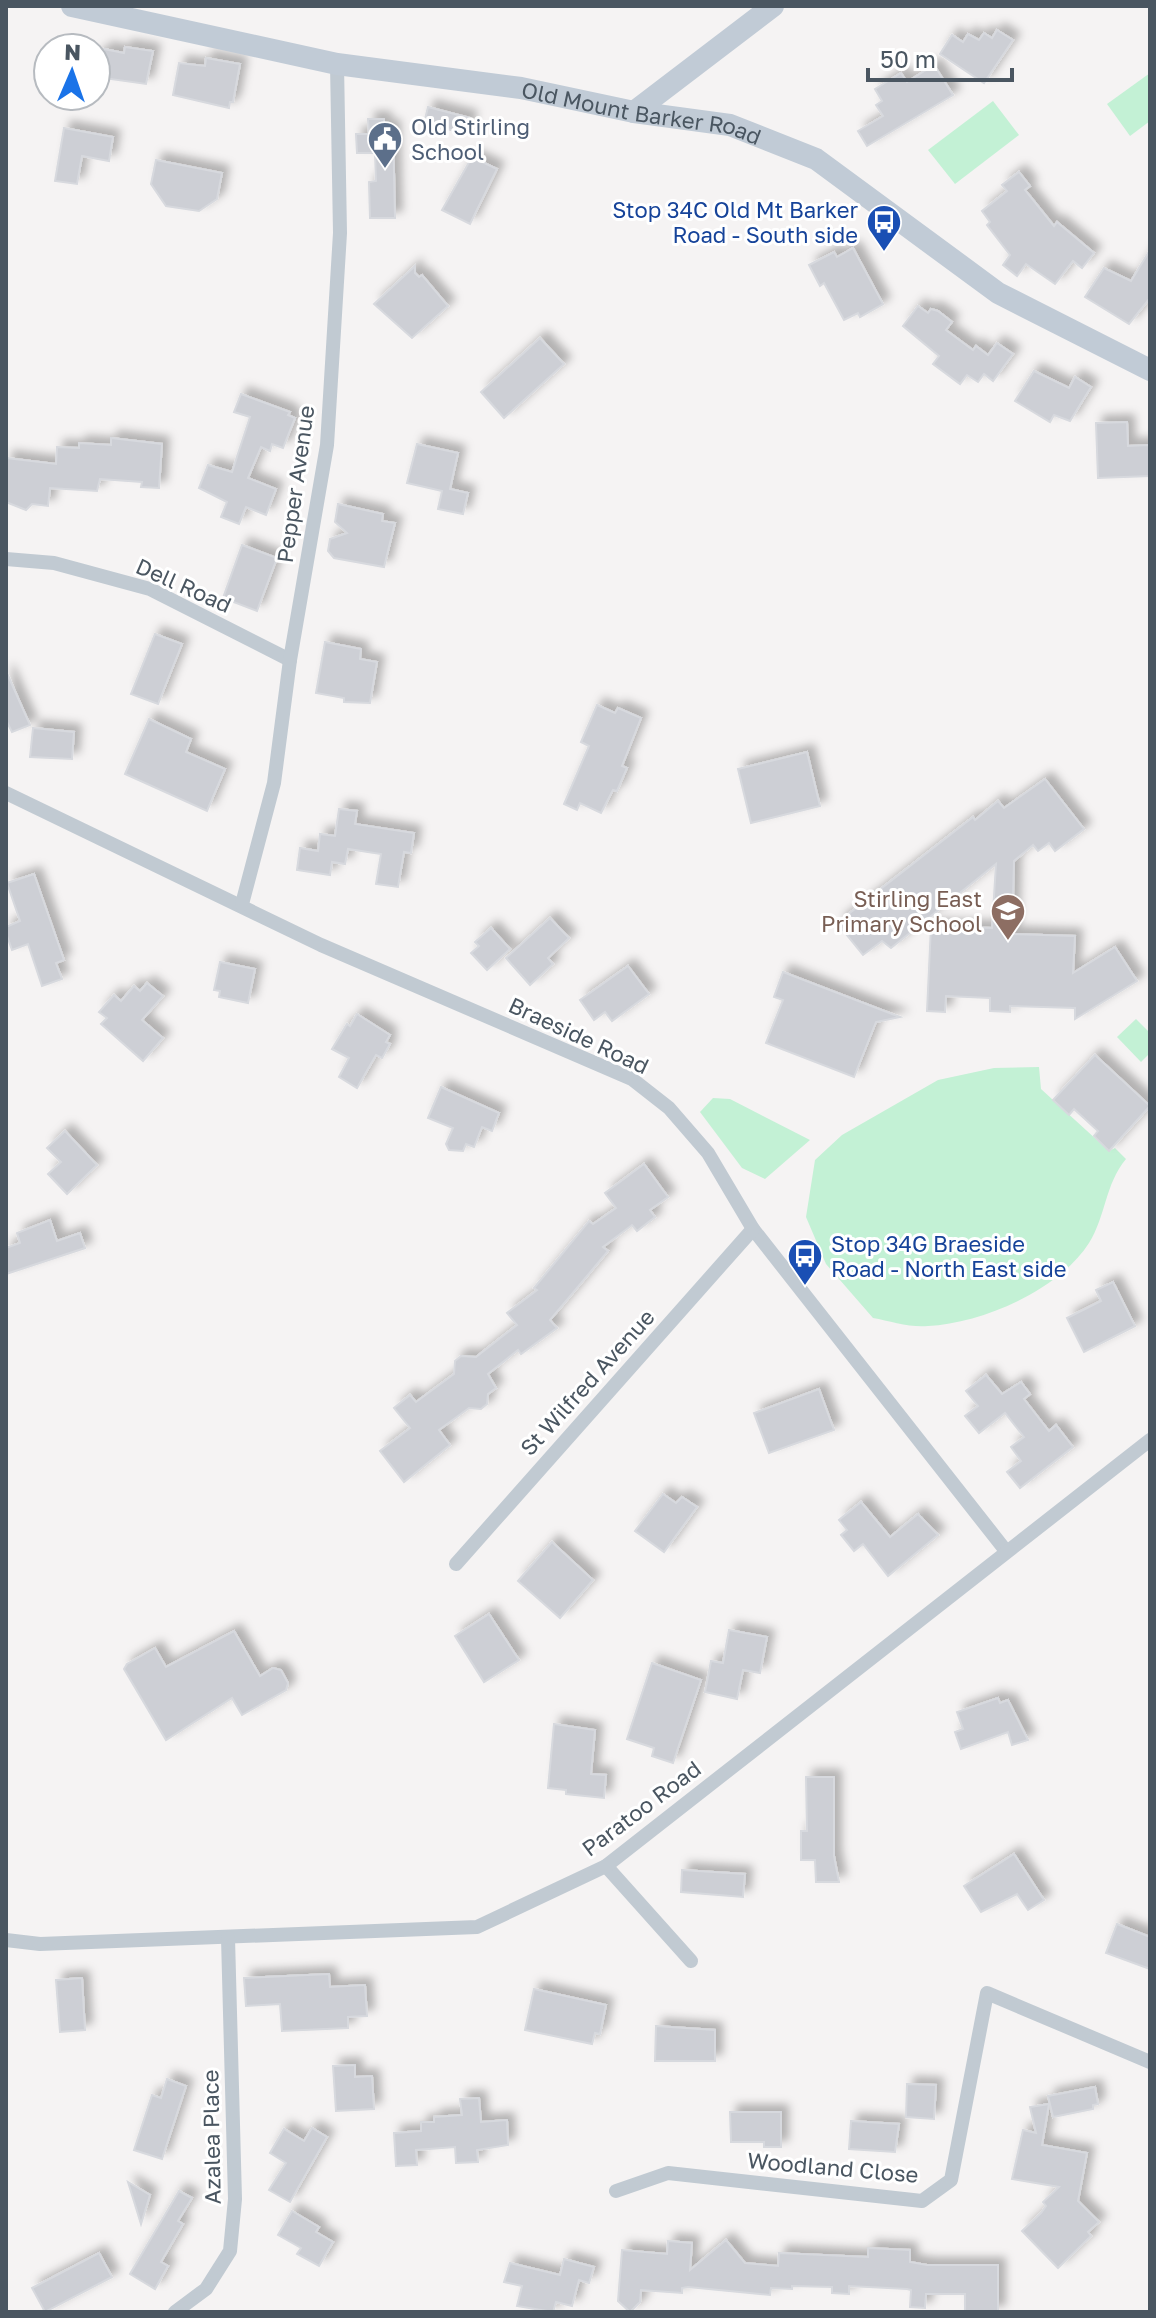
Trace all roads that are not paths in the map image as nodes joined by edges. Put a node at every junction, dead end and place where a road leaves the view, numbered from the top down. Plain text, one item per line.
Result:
1 (72, 6) edge
2 (773, 6) edge
3 (337, 64) junction
4 (634, 112) junction
5 (1150, 370) edge
6 (6, 559) edge
7 (290, 660) junction
8 (6, 793) edge
9 (242, 904) junction
10 (753, 1229) junction
11 (1150, 1440) edge
12 (1006, 1551) junction
13 (456, 1564) dead end
14 (606, 1866) junction
15 (228, 1938) junction
16 (6, 1940) edge
17 (691, 1961) dead end
18 (1150, 2062) edge
19 (616, 2191) dead end
20 (175, 2312) edge

1 - 3 main road, Old Mount Barker Road
2 - 4 main road
3 - 4 main road, Old Mount Barker Road
3 - 7 street, Pepper Avenue
4 - 5 main road, Old Mount Barker Road
6 - 7 street, Dell Road
7 - 9 street, Pepper Avenue
8 - 9 street, Braeside Road
9 - 10 street, Braeside Road
10 - 12 street, Braeside Road
10 - 13 street, St Wilfred Avenue
11 - 12 street, Paratoo Road
12 - 14 street, Paratoo Road
14 - 15 street, Paratoo Road
14 - 17 street
15 - 16 street, Paratoo Road
15 - 20 street, Azalea Place
18 - 19 street, Woodland Close

